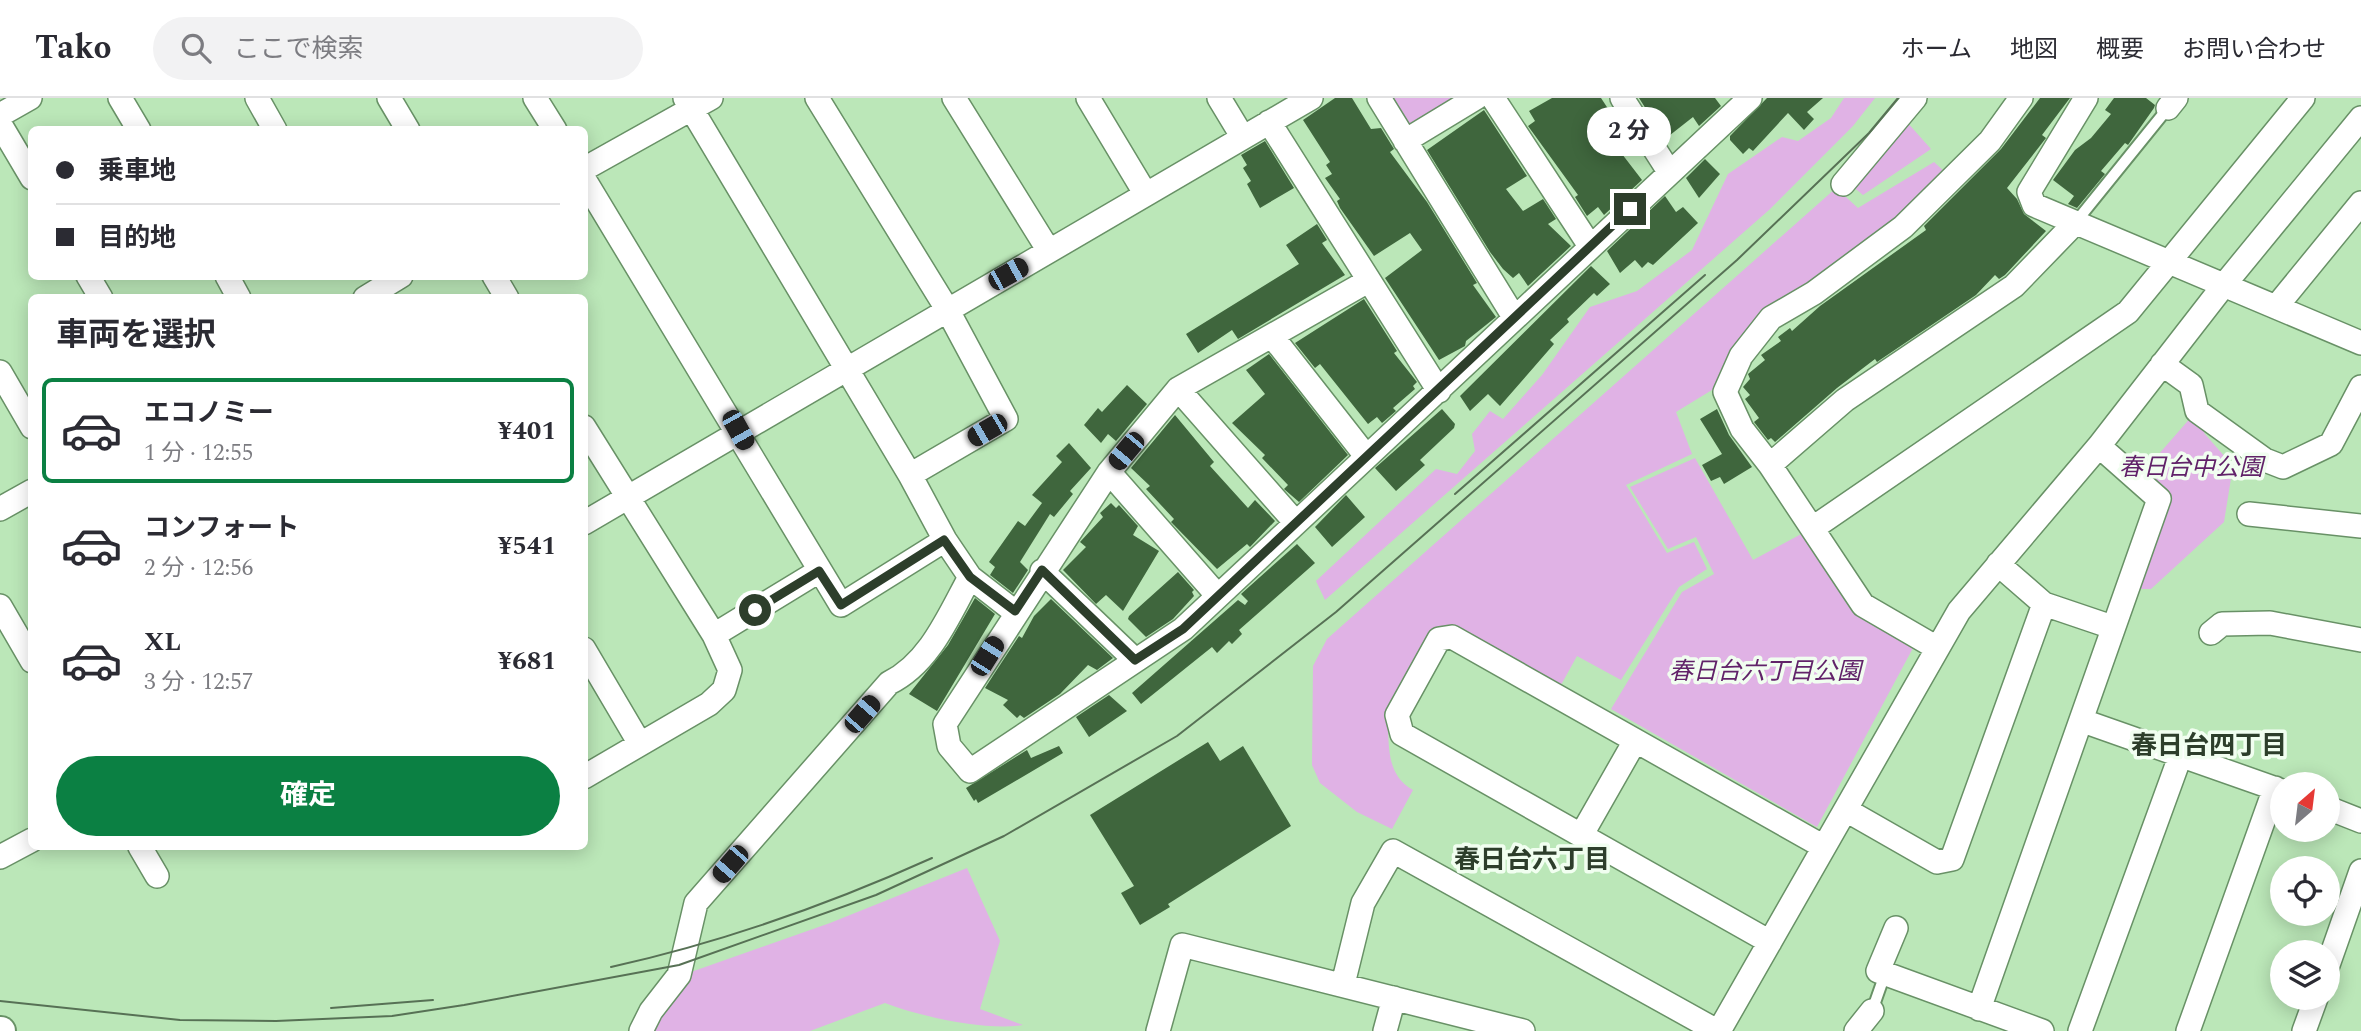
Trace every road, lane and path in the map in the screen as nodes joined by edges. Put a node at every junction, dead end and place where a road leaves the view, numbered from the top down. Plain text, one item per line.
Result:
1 (30, 98) edge
2 (120, 98) edge
3 (257, 98) edge
4 (389, 98) edge
5 (536, 98) edge
6 (817, 98) edge
7 (954, 98) edge
8 (1088, 98) edge
9 (1219, 98) edge
10 (1311, 98) edge
11 (1379, 98) edge
12 (1476, 98) edge
13 (1493, 98) edge
14 (1622, 98) edge
15 (1915, 98) edge
16 (2021, 98) edge
17 (2086, 98) edge
18 (2303, 98) edge
19 (1743, 101) edge
20 (696, 102) edge
21 (2172, 103) edge
22 (0, 115) edge
23 (2361, 118) edge
24 (1269, 122) junction
25 (0, 124) edge
26 (137, 126) edge
27 (273, 126) edge
28 (406, 126) edge
29 (553, 126) edge
30 (1242, 136) junction
31 (1405, 141) junction
32 (588, 167) edge
33 (28, 171) edge
34 (1670, 173) junction
35 (1843, 184) dead end
36 (588, 186) edge
37 (1145, 193) junction
38 (2361, 203) edge
39 (2075, 223) junction
40 (1590, 246) junction
41 (1049, 251) junction
42 (2169, 263) junction
43 (392, 280) edge
44 (1368, 281) junction
45 (2224, 285) junction
46 (367, 292) edge
47 (2276, 307) junction
48 (947, 309) junction
49 (1514, 317) junction
50 (1272, 336) junction
51 (2361, 343) edge
52 (2162, 365) junction
53 (845, 369) junction
54 (0, 372) edge
55 (2361, 387) edge
56 (1178, 389) junction
57 (1438, 391) junction
58 (28, 420) edge
59 (738, 430) junction
60 (588, 433) edge
61 (2098, 446) junction
62 (1366, 456) junction
63 (1770, 465) junction
64 (1109, 472) junction
65 (910, 475) junction
66 (28, 493) edge
67 (628, 498) junction
68 (0, 509) edge
69 (2249, 514) dead end
70 (588, 521) edge
71 (1296, 523) junction
72 (2361, 526) edge
73 (1813, 528) junction
74 (944, 540) junction
75 (1998, 564) junction
76 (1042, 570) junction
77 (819, 571) junction
78 (970, 577) junction
79 (1217, 595) junction
80 (2044, 604) junction
81 (0, 606) edge
82 (1015, 611) junction
83 (2112, 627) junction
84 (2211, 633) dead end
85 (713, 635) junction
86 (2361, 640) edge
87 (1937, 648) junction
88 (28, 654) edge
89 (588, 656) edge
90 (1135, 660) junction
91 (2083, 721) junction
92 (1635, 741) junction
93 (640, 744) junction
94 (2181, 754) junction
95 (588, 775) edge
96 (2270, 786) edge
97 (1846, 810) junction
98 (2270, 811) edge
99 (2340, 813) edge
100 (2361, 821) edge
101 (1582, 834) junction
102 (28, 842) edge
103 (1824, 847) junction
104 (142, 850) edge
105 (0, 857) edge
106 (2361, 870) edge
107 (157, 876) dead end
108 (1896, 928) dead end
109 (2337, 940) edge
110 (1769, 942) junction
111 (1885, 974) junction
112 (1343, 984) junction
113 (1394, 998) junction
114 (1979, 1009) junction
115 (2312, 1010) edge
116 (1872, 1011) joint
117 (641, 1031) edge
118 (1158, 1031) edge
119 (1385, 1031) edge
120 (1523, 1031) edge
121 (1718, 1031) edge
122 (1856, 1031) edge
123 (2042, 1031) edge
124 (2080, 1031) edge
125 (2189, 1031) edge
126 (2304, 1031) edge

1 - 22 street
2 - 26 street
3 - 27 street
4 - 28 street
5 - 29 street
6 - 48 street
7 - 41 street
8 - 37 street
9 - 30 street
10 - 24 street
11 - 31 street
12 - 31 street
13 - 40 street
14 - 34 street
15 - 35 street
16 - 63 street
17 - 39 street
18 - 42 street
19 - 34 street
20 - 32 street
20 - 53 street
21 - 39 lane
23 - 45 street
24 - 30 street
24 - 44 street
25 - 33 street
30 - 37 street
31 - 49 street
34 - 40 street
36 - 59 street
37 - 41 street
38 - 47 street
39 - 42 street
39 - 63 street
40 - 49 street
41 - 48 street
42 - 45 street
42 - 73 street
43 - 46 street
44 - 50 street
44 - 57 street
45 - 47 street
45 - 52 street
47 - 51 street
48 - 53 street
48 - 65 street
49 - 57 street
50 - 56 street
50 - 62 street
52 - 55 street
52 - 61 street
53 - 59 street
53 - 65 street
54 - 58 street
56 - 64 street
56 - 71 street
57 - 62 street
59 - 67 street
59 - 77 street
60 - 67 street
61 - 75 street
61 - 83 street
62 - 71 street
63 - 73 street
64 - 76 street
64 - 79 street
65 - 74 street
66 - 68 street
67 - 70 street
67 - 85 street
69 - 72 street
71 - 79 street
73 - 87 street
74 - 77 street
74 - 78 street
75 - 80 street
75 - 87 street
76 - 82 street
76 - 90 street
77 - 85 street
78 - 82 street
78 - 117 street
79 - 90 street
80 - 83 street
80 - 97 street
81 - 88 street
82 - 90 street
83 - 91 street
84 - 86 street
85 - 93 street
87 - 97 street
89 - 93 street
91 - 94 street
91 - 114 street
92 - 101 street
92 - 101 street
92 - 103 street
93 - 95 street
94 - 96 street
94 - 124 street
97 - 103 street
98 - 125 street
99 - 100 street
101 - 110 street
102 - 105 street
103 - 110 street
104 - 107 street
106 - 109 street
108 - 111 street
110 - 121 street
111 - 114 street
111 - 116 lane
112 - 113 street
112 - 118 street
112 - 121 street
113 - 119 street
113 - 120 street
114 - 123 street
115 - 126 street
116 - 122 street

